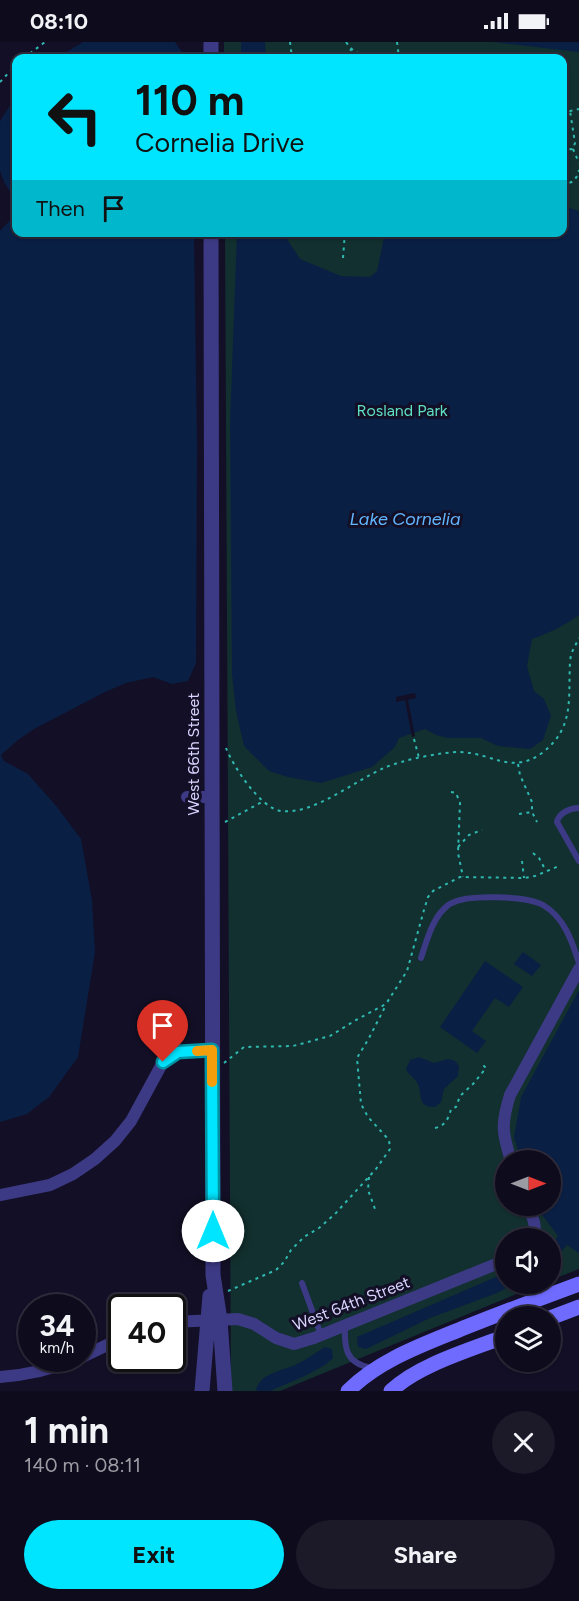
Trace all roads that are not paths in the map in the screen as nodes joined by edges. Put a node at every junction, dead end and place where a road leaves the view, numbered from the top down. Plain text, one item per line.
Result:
1 (211, 237) edge
2 (212, 797) junction
3 (188, 798) dead end
4 (579, 808) edge
5 (579, 861) edge
6 (421, 958) dead end
7 (579, 963) edge
8 (579, 969) edge
9 (212, 1050) junction
10 (508, 1150) edge
11 (0, 1195) edge
12 (495, 1264) edge
13 (302, 1283) dead end
14 (579, 1284) edge
15 (579, 1307) edge
16 (561, 1314) edge
17 (214, 1321) junction
18 (186, 1322) edge
19 (345, 1325) junction
20 (321, 1335) junction
21 (495, 1340) edge
22 (375, 1369) junction
23 (35, 1372) edge
24 (0, 1377) edge
25 (202, 1391) edge
26 (225, 1391) edge
27 (348, 1391) edge
28 (391, 1391) edge

1 - 2 street, West 66th Street
2 - 3 street
2 - 9 street, West 66th Street
4 - 5 lane
6 - 7 lane
8 - 10 street
9 - 11 street
9 - 17 street, West 66th Street
12 - 19 street, West 64th Street
13 - 20 lane
14 - 22 main road
15 - 16 main road
17 - 18 street, West 64th Street
17 - 20 street, West 64th Street
17 - 25 street, West 66th Street
17 - 26 street, West 66th Street
19 - 20 street, West 64th Street
19 - 22 lane
21 - 28 main road
22 - 27 main road
23 - 24 street

